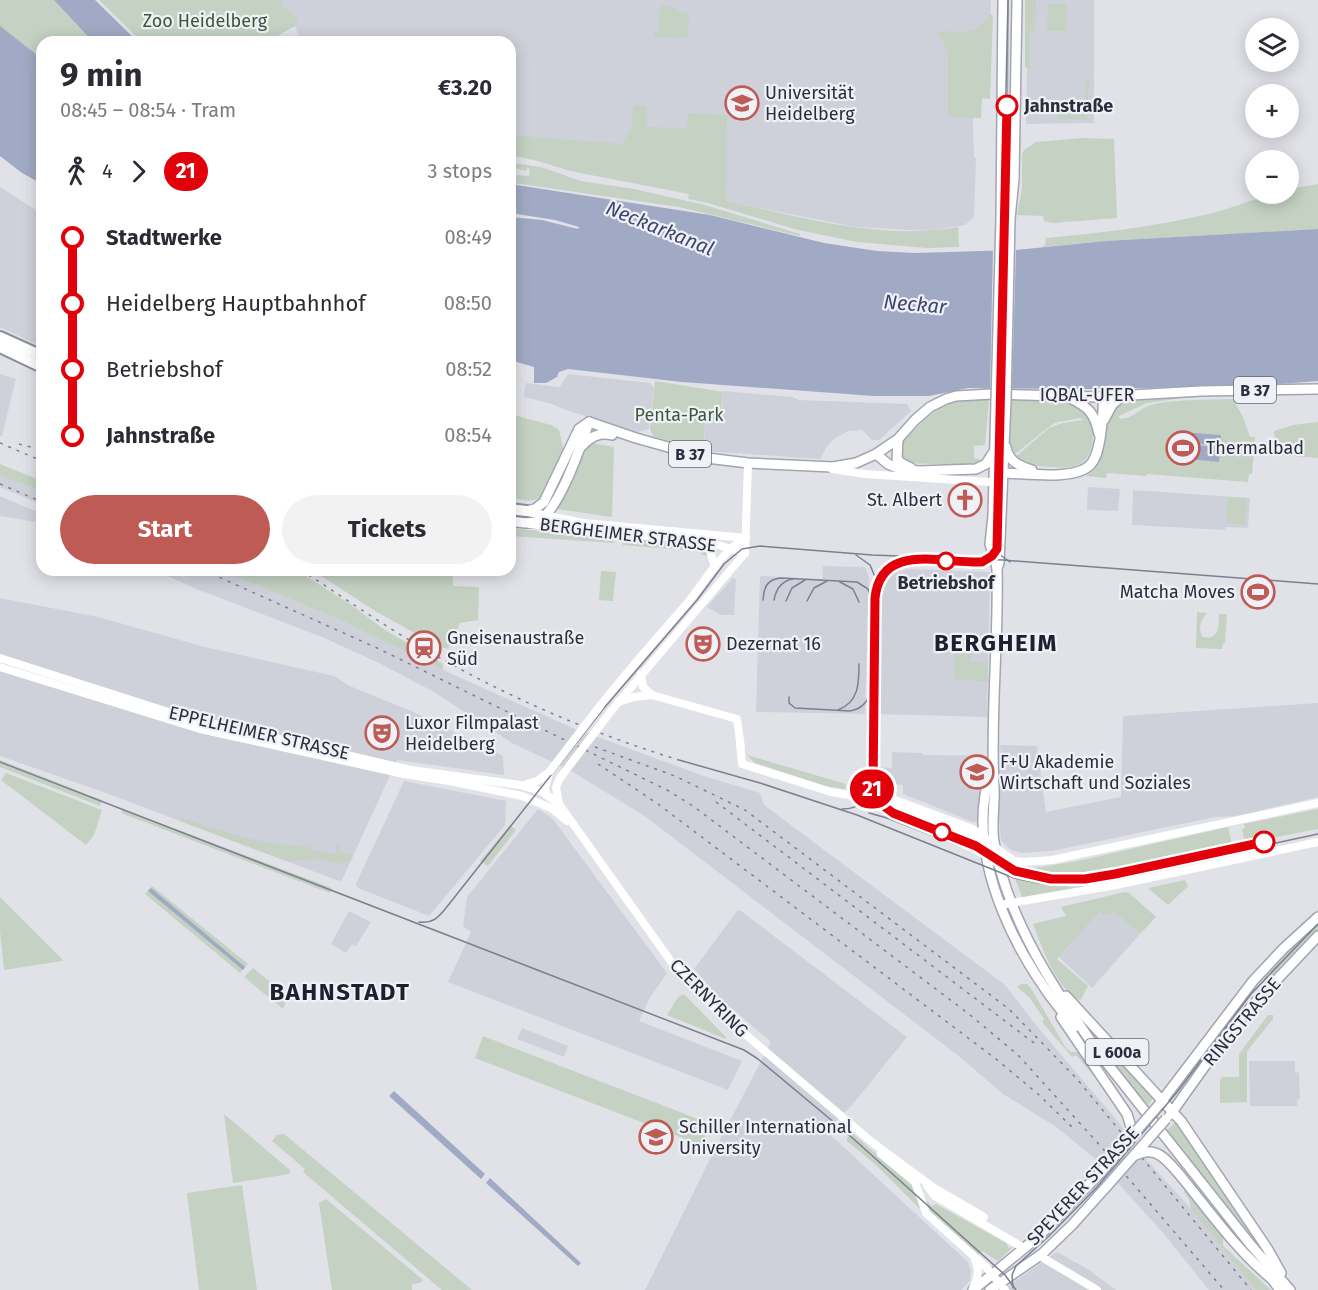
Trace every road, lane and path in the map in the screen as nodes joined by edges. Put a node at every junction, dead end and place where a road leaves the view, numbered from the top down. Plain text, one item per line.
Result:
1 (1003, 0) edge
2 (1017, 0) edge
3 (1006, 219) junction
4 (0, 337) edge
5 (0, 347) edge
6 (36, 353) edge
7 (36, 364) edge
8 (1314, 389) edge
9 (1122, 396) junction
10 (1068, 397) junction
11 (1100, 397) junction
12 (1001, 401) junction
13 (1099, 420) junction
14 (589, 422) junction
15 (636, 438) junction
16 (1004, 438) junction
17 (898, 439) junction
18 (994, 450) junction
19 (579, 451) junction
20 (876, 454) junction
21 (748, 463) junction
22 (819, 468) junction
23 (919, 471) junction
24 (1058, 474) junction
25 (998, 475) junction
26 (555, 504) junction
27 (516, 510) edge
28 (527, 511) junction
29 (546, 515) junction
30 (564, 520) junction
31 (516, 522) edge
32 (525, 523) junction
33 (728, 536) junction
34 (746, 538) junction
35 (699, 540) junction
36 (738, 543) junction
37 (730, 548) junction
38 (748, 554) junction
39 (714, 567) junction
40 (997, 568) junction
41 (0, 658) edge
42 (0, 667) edge
43 (641, 674) junction
44 (652, 695) junction
45 (617, 703) junction
46 (740, 744) junction
47 (993, 763) junction
48 (754, 768) junction
49 (549, 771) junction
50 (560, 778) junction
51 (523, 786) junction
52 (545, 792) junction
53 (522, 796) junction
54 (869, 798) junction
55 (1318, 803) edge
56 (559, 804) junction
57 (551, 808) junction
58 (985, 816) junction
59 (573, 826) junction
60 (973, 829) junction
61 (1318, 842) edge
62 (989, 843) junction
63 (1017, 861) junction
64 (989, 863) junction
65 (1000, 866) junction
66 (998, 900) junction
67 (1012, 904) junction
68 (1318, 917) edge
69 (1318, 936) edge
70 (1022, 952) junction
71 (1036, 955) junction
72 (1052, 982) junction
73 (1046, 992) junction
74 (1099, 1053) junction
75 (1159, 1105) junction
76 (1169, 1116) junction
77 (1130, 1138) junction
78 (873, 1143) junction
79 (1131, 1158) junction
80 (921, 1178) junction
81 (984, 1217) dead end
82 (1251, 1244) junction
83 (1026, 1247) junction
84 (1041, 1255) junction
85 (973, 1256) junction
86 (993, 1275) junction
87 (1272, 1279) junction
88 (1002, 1287) edge
89 (1285, 1288) edge
90 (973, 1290) edge
91 (990, 1290) edge
92 (1097, 1290) edge

1 - 3 main road
2 - 3 main road
3 - 12 main road, bridge
4 - 6 highway
5 - 7 highway
8 - 9 main road, IQBAL-UFER / B 37
9 - 11 main road, IQBAL-UFER / B 37
9 - 13 main road
10 - 11 main road, IQBAL-UFER / B 37
10 - 13 main road
10 - 17 main road, IQBAL-UFER / B 37
11 - 13 main road
12 - 16 main road
12 - 18 main road
13 - 24 main road
14 - 15 main road, B 37
14 - 19 main road, B 37
14 - 28 main road
15 - 19 main road, B 37
15 - 21 main road, B 37
16 - 24 main road
16 - 25 main road
17 - 20 main road, IQBAL-UFER / B 37
17 - 23 main road
18 - 23 main road
18 - 25 main road
19 - 26 main road, B 37
20 - 22 main road, B 37
20 - 23 main road
21 - 22 main road, B 37
21 - 34 main road
22 - 25 main road
24 - 25 main road
25 - 40 main road, L 600a
25 - 40 main road, L 600a
26 - 29 main road, B 37
26 - 30 main road
27 - 28 highway
28 - 29 main road, BERGHEIMER STRASSE
29 - 30 main road, BERGHEIMER STRASSE
29 - 32 main road, B 37
30 - 33 main road, BERGHEIMER STRASSE
31 - 32 main road, BERGHEIMER STRASSE / B 37
32 - 35 main road, BERGHEIMER STRASSE
33 - 34 main road, BERGHEIMER STRASSE
33 - 36 main road
34 - 36 main road
34 - 38 main road
35 - 37 main road, BERGHEIMER STRASSE
35 - 39 main road
36 - 37 main road
36 - 38 main road
37 - 38 main road, BERGHEIMER STRASSE
37 - 39 main road
38 - 43 main road
39 - 49 main road, bridge
40 - 47 main road, L 600a
41 - 51 main road, EPPELHEIMER STRASSE
42 - 53 main road, EPPELHEIMER STRASSE
43 - 44 main road
43 - 45 main road
44 - 45 main road
44 - 46 main road
45 - 50 main road, bridge
46 - 48 main road
46 - 48 main road
47 - 58 main road, L 600a
47 - 62 main road, L 600a
48 - 54 main road
49 - 51 main road
49 - 52 main road
50 - 52 main road, EPPELHEIMER STRASSE
50 - 56 main road
51 - 52 main road, EPPELHEIMER STRASSE
52 - 53 main road, EPPELHEIMER STRASSE
52 - 56 main road, EPPELHEIMER STRASSE
52 - 57 main road, CZERNYRING
53 - 57 main road, EPPELHEIMER STRASSE
54 - 60 main road
54 - 62 main road
55 - 63 main road
56 - 59 main road, CZERNYRING
57 - 59 main road, CZERNYRING
58 - 60 main road
58 - 62 main road, L 600a
59 - 78 main road, CZERNYRING
60 - 62 main road
61 - 67 main road
62 - 63 main road
62 - 64 main road, L 600a
62 - 65 main road, L 600a
63 - 65 main road
64 - 65 main road
64 - 66 main road, L 600a
65 - 67 main road, L 600a
66 - 67 main road
66 - 70 main road, L 600a
67 - 71 main road, L 600a
68 - 75 main road, RINGSTRASSE
69 - 76 main road, RINGSTRASSE
70 - 71 main road
70 - 73 main road, L 600a
71 - 72 main road, L 600a
72 - 74 main road
72 - 75 main road, L 600a
73 - 74 main road
73 - 77 main road, L 600a
74 - 82 main road
75 - 76 main road
75 - 77 main road, SPEYERER STRASSE, bridge
76 - 79 main road, SPEYERER STRASSE, bridge
76 - 89 main road
77 - 83 main road, SPEYERER STRASSE, bridge
78 - 80 main road, CZERNYRING
78 - 85 main road, CZERNYRING
79 - 84 main road, SPEYERER STRASSE, bridge
79 - 87 main road, bridge
80 - 81 main road, CZERNYRING
80 - 83 main road, CZERNYRING
82 - 87 main road
82 - 89 main road
83 - 86 main road, SPEYERER STRASSE
83 - 88 main road
84 - 88 main road, SPEYERER STRASSE
84 - 92 main road
85 - 86 main road, CZERNYRING
85 - 90 main road
86 - 88 main road, CZERNYRING
86 - 90 main road, SPEYERER STRASSE
87 - 89 main road
88 - 91 main road, SPEYERER STRASSE

